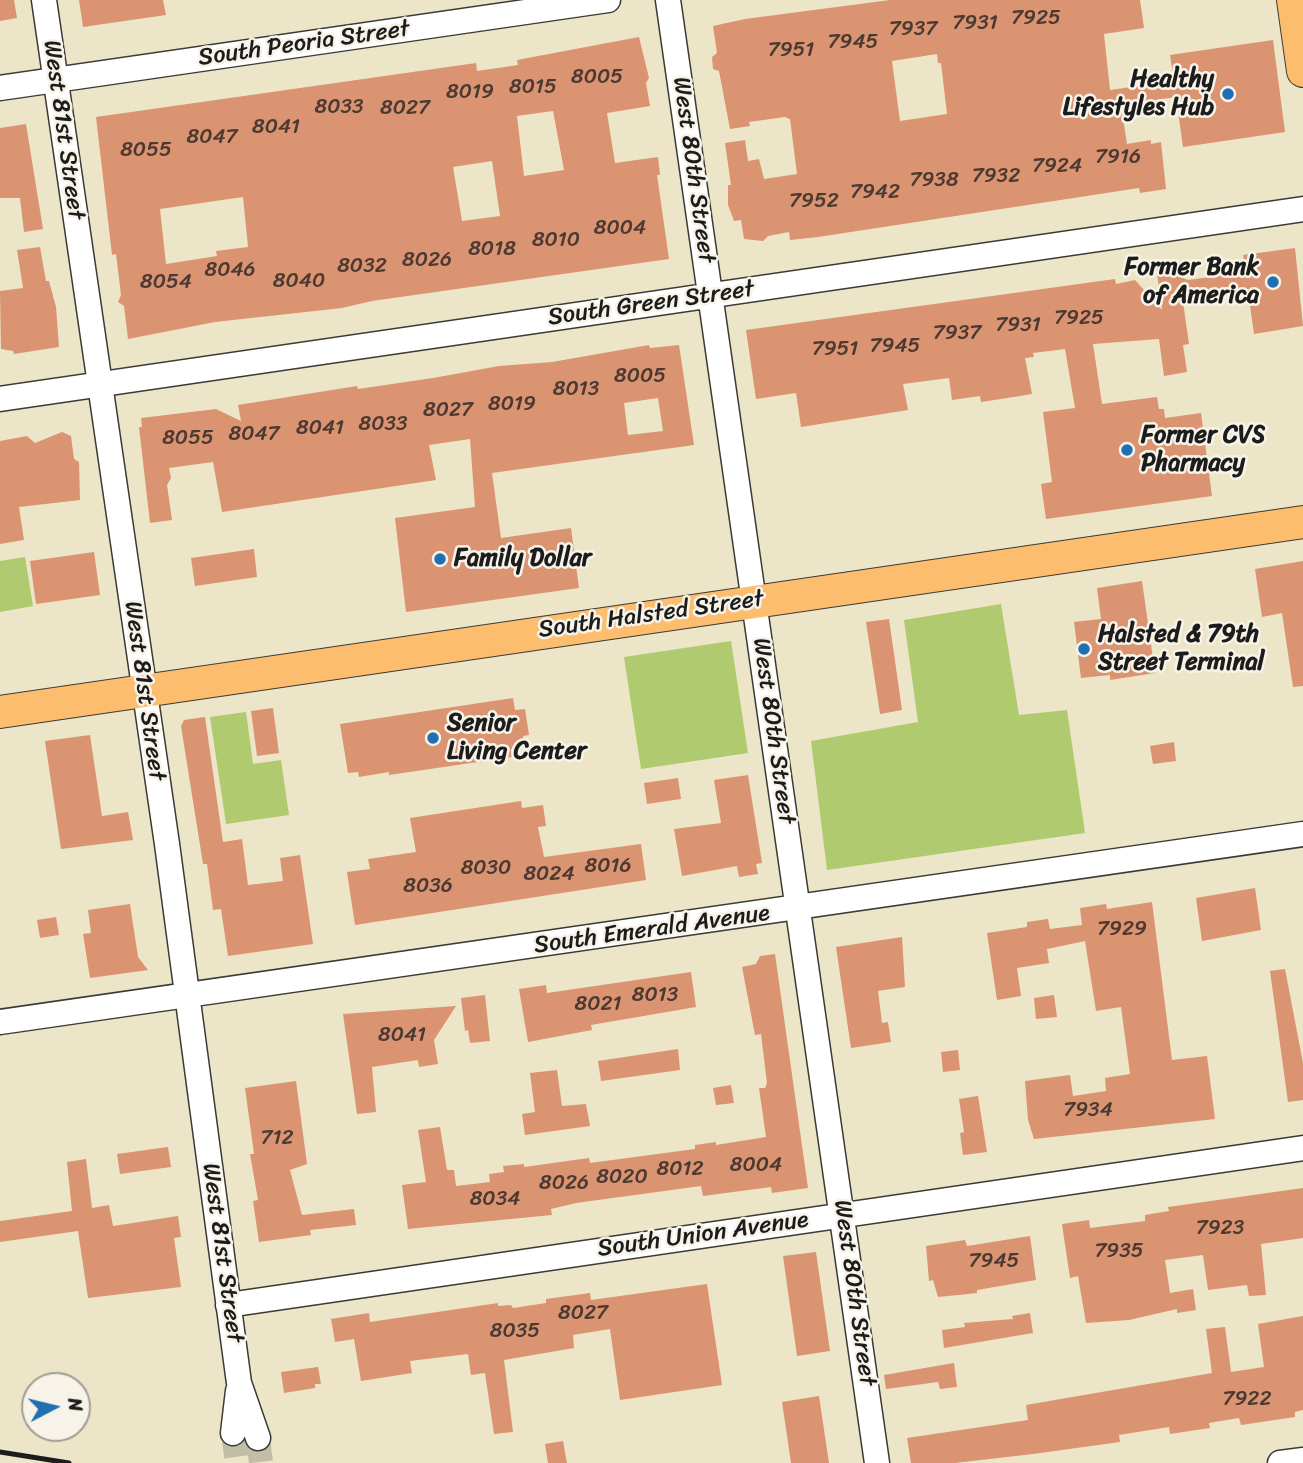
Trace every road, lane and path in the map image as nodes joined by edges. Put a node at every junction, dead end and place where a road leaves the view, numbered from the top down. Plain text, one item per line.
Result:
1 (44, 0) edge
2 (608, 0) edge
3 (668, 0) edge
4 (1293, 0) edge
5 (1303, 71) edge
6 (56, 80) junction
7 (0, 88) edge
8 (1303, 209) edge
9 (710, 295) junction
10 (99, 384) junction
11 (0, 399) edge
12 (1303, 522) edge
13 (754, 600) junction
14 (144, 690) junction
15 (0, 712) edge
16 (1303, 834) edge
17 (799, 909) junction
18 (187, 996) junction
19 (0, 1022) edge
20 (1303, 1148) edge
21 (843, 1215) junction
22 (228, 1305) junction
23 (239, 1383) junction
24 (233, 1433) tunnel mouth
25 (258, 1438) tunnel mouth
26 (1303, 1460) edge
27 (877, 1463) edge
28 (1280, 1463) edge

1 - 6 street, West 81st Street
2 - 6 street, South Peoria Street
3 - 9 street, West 80th Street
4 - 5 main road
6 - 7 street, South Peoria Street
6 - 10 street, West 81st Street
8 - 9 street, South Green Street
9 - 10 street, South Green Street
9 - 13 street, West 80th Street
10 - 11 street, South Green Street
10 - 14 street, West 81st Street
12 - 13 main road, South Halsted Street
13 - 14 main road, South Halsted Street
13 - 17 street, West 80th Street
14 - 15 main road, South Halsted Street
14 - 18 street, West 81st Street
16 - 17 street, South Emerald Avenue
17 - 18 street, South Emerald Avenue
17 - 21 street, West 80th Street
18 - 19 street, South Emerald Avenue
18 - 22 street, West 81st Street
20 - 21 street, South Union Avenue
21 - 22 street, South Union Avenue
21 - 27 street, West 80th Street
22 - 23 street, West 81st Street
23 - 24 street, West 81st Street
23 - 25 street, West 81st Street
26 - 28 street

